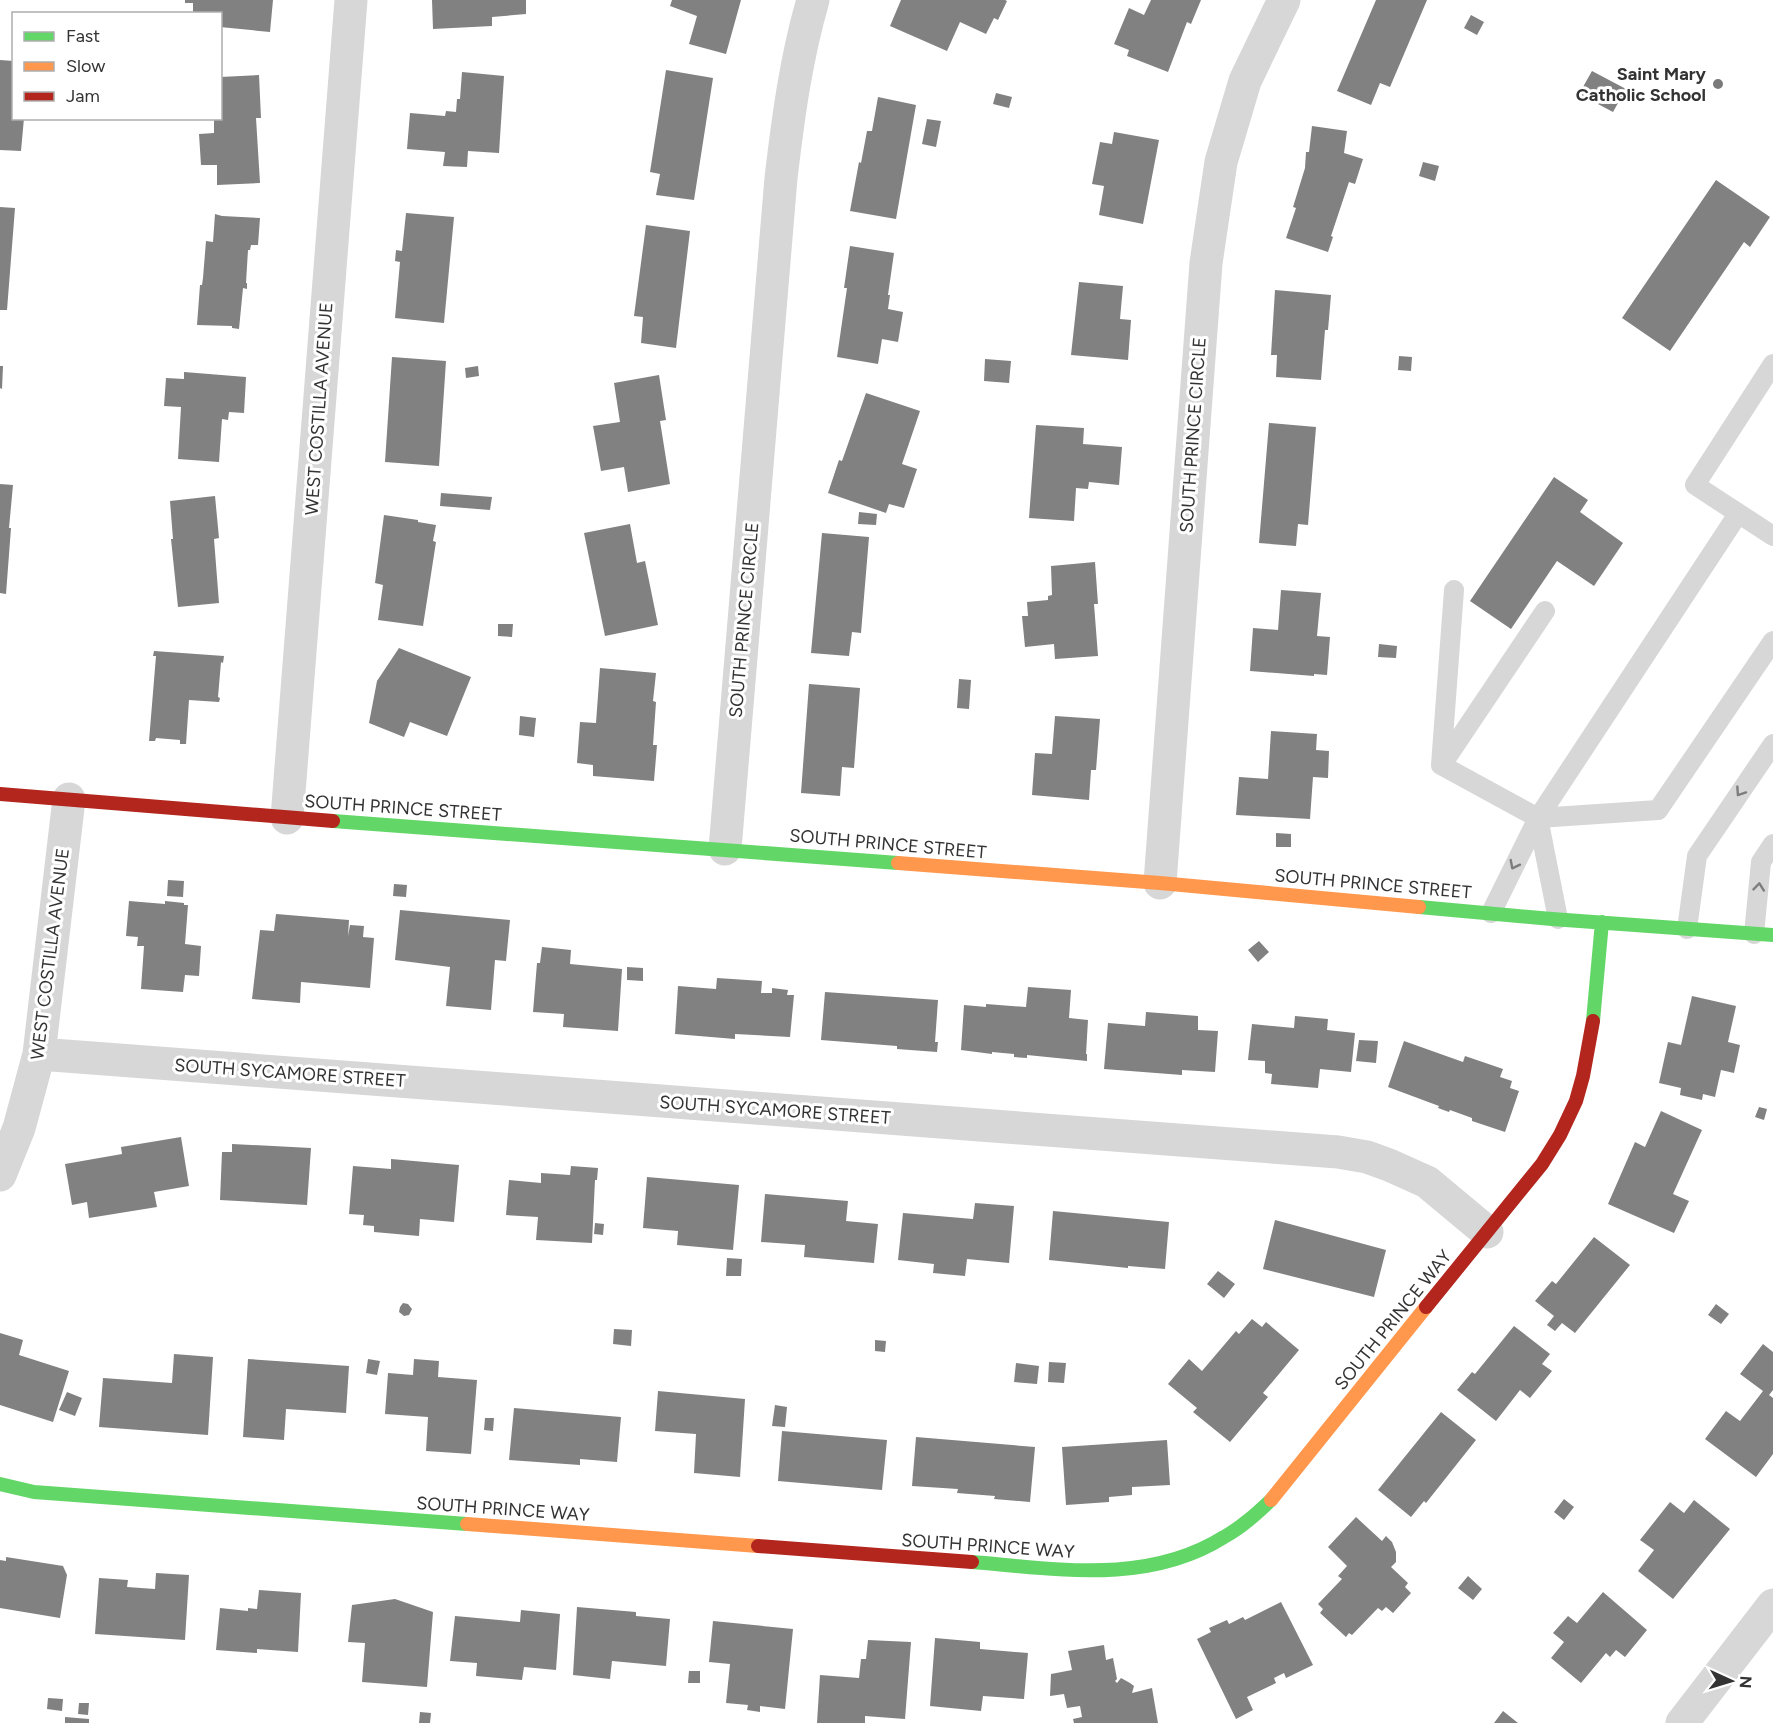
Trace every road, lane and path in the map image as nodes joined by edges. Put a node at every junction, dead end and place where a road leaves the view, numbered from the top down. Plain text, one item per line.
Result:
1 (351, 0) edge
2 (813, 0) edge
3 (1284, 0) edge
4 (1773, 364) edge
5 (1738, 514) junction
6 (1773, 536) edge
7 (1454, 590) dead end
8 (1545, 611) dead end
9 (1773, 641) edge
10 (1773, 744) edge
11 (1442, 765) junction
12 (0, 794) edge
13 (69, 799) junction
14 (287, 818) junction
15 (1538, 818) junction
16 (1773, 844) edge
17 (725, 849) junction
18 (1160, 883) junction
19 (1491, 913) junction
20 (1558, 919) junction
21 (1602, 922) junction
22 (1687, 928) junction
23 (1763, 934) edge
24 (39, 1054) junction
25 (0, 1175) edge
26 (1487, 1232) junction
27 (0, 1484) edge
28 (1773, 1605) edge
29 (1682, 1723) edge

1 - 14 street, WEST COSTILLA AVENUE
2 - 17 street, SOUTH PRINCE CIRCLE
3 - 18 street, SOUTH PRINCE CIRCLE
4 - 5 lane
5 - 6 lane
5 - 15 lane
7 - 11 lane
8 - 11 lane
9 - 15 lane
10 -> 22 lane
11 - 15 lane
12 - 13 street, SOUTH PRINCE STREET
13 - 14 street, SOUTH PRINCE STREET
13 - 24 street, WEST COSTILLA AVENUE
14 - 17 street, SOUTH PRINCE STREET
15 -> 19 lane
15 - 20 lane
23 -> 16 lane
17 - 18 street, SOUTH PRINCE STREET
18 - 19 street, SOUTH PRINCE STREET
19 - 20 street, SOUTH PRINCE STREET
20 - 21 street, SOUTH PRINCE STREET
21 - 22 street, SOUTH PRINCE STREET
21 - 26 street, SOUTH PRINCE WAY
22 - 23 street, SOUTH PRINCE STREET
24 - 25 street, WEST COSTILLA AVENUE
24 - 26 street, SOUTH SYCAMORE STREET
26 - 27 street, SOUTH PRINCE WAY
28 - 29 street

